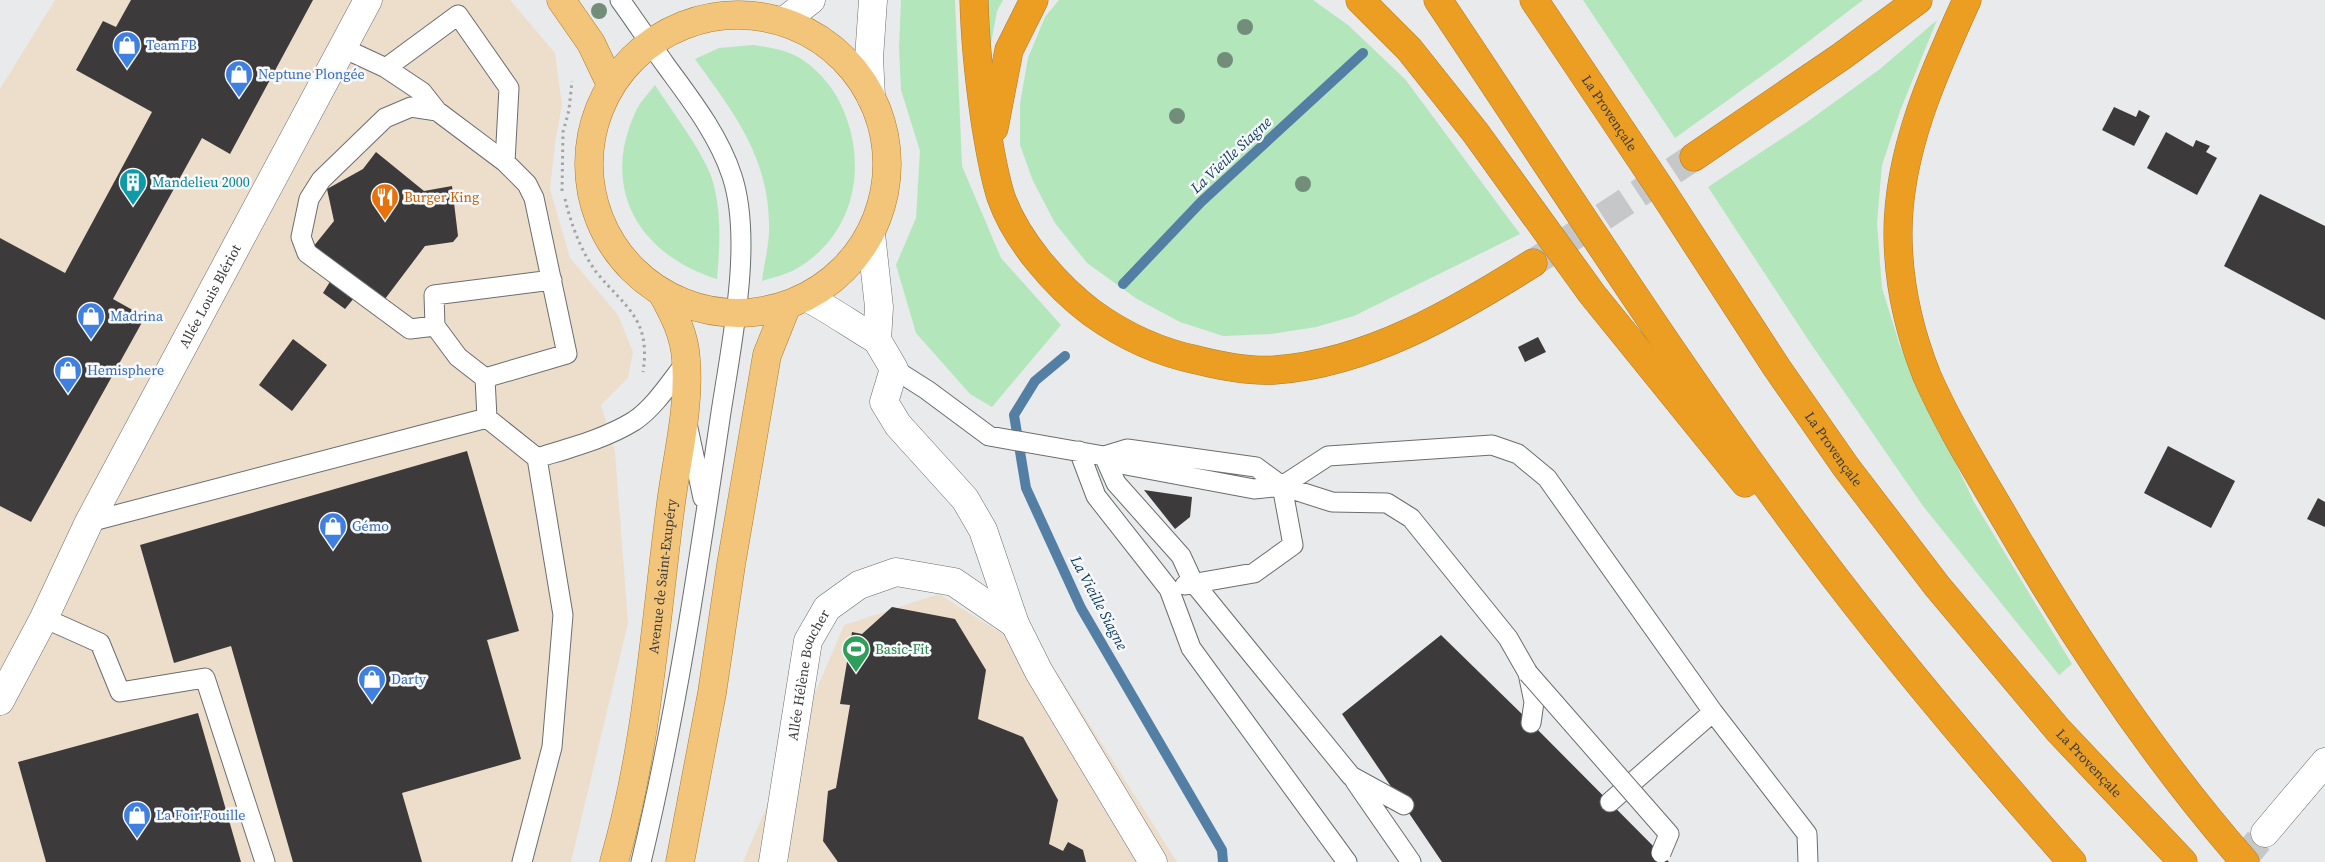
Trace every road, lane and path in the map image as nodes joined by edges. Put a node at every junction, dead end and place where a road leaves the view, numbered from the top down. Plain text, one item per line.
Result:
1 (368, 0) edge
2 (561, 0) edge
3 (620, 0) edge
4 (695, 0) edge
5 (811, 0) edge
6 (873, 0) edge
7 (974, 0) edge
8 (1034, 0) edge
9 (1360, 0) edge
10 (1438, 0) edge
11 (1534, 0) edge
12 (1895, 0) edge
13 (1918, 0) edge
14 (1968, 0) edge
15 (719, 16) junction
16 (784, 21) junction
17 (650, 44) junction
18 (343, 48) junction
19 (1842, 56) junction
20 (386, 68) junction
21 (571, 76) dead end
22 (611, 85) junction
23 (872, 97) junction
24 (437, 111) junction
25 (991, 157) junction
26 (1694, 157) tunnel mouth
27 (505, 162) junction
28 (871, 234) junction
29 (1533, 264) tunnel mouth
30 (552, 280) junction
31 (662, 293) junction
32 (797, 301) junction
33 (734, 315) junction
34 (435, 326) junction
35 (877, 340) junction
36 (686, 361) junction
37 (894, 369) junction
38 (485, 378) junction
39 (638, 380) dead end
40 (684, 410) junction
41 (487, 418) junction
42 (1079, 451) junction
43 (1104, 456) junction
44 (537, 458) junction
45 (1282, 486) junction
46 (706, 512) junction
47 (89, 522) junction
48 (1193, 582) junction
49 (1169, 589) junction
50 (1856, 604) junction
51 (44, 618) junction
52 (1015, 624) junction
53 (1528, 673) junction
54 (0, 701) edge
55 (1713, 712) junction
56 (1531, 723) dead end
57 (2325, 762) edge
58 (1351, 776) junction
59 (1610, 802) dead end
60 (1404, 806) dead end
61 (2265, 833) tunnel mouth
62 (1660, 853) dead end
63 (265, 862) edge
64 (522, 862) edge
65 (614, 862) edge
66 (641, 862) edge
67 (680, 862) edge
68 (773, 862) edge
69 (1153, 862) edge
70 (1347, 862) edge
71 (1411, 862) edge
72 (1808, 862) edge
73 (2072, 862) edge
74 (2182, 862) edge
75 (2245, 862) edge

1 - 18 street, Allée Louis Blériot
2 - 22 main road
3 - 17 lane
4 - 15 main road
5 - 16 street
6 - 23 street
7 - 25 highway
8 - 25 highway
9 - 50 highway
10 - 50 highway
11 - 74 highway, La Provençale
12 - 19 highway
13 - 19 highway
14 - 75 highway
15 - 16 main road
15 - 17 main road
16 - 23 main road
17 - 22 main road
17 - 33 lane
18 - 20 lane
18 - 47 street, Allée Louis Blériot
19 - 26 highway
20 - 24 lane
20 - 27 lane
21 - 39 path
22 - 31 main road
23 - 28 main road
24 - 27 lane
24 - 34 lane
25 - 29 highway
27 - 30 lane
28 - 32 main road
28 - 35 street
30 - 34 lane
30 - 38 lane
31 - 33 main road
31 - 36 main road, Avenue de Saint-Exupéry
32 - 33 main road
32 - 35 street
32 - 67 main road
33 - 46 lane
34 - 38 lane
35 - 37 street
36 - 40 main road, Avenue de Saint-Exupéry
36 - 44 lane
37 - 42 lane
37 - 52 street, Allée Hélène Boucher
38 - 41 lane
40 - 46 lane
40 - 65 main road, Avenue de Saint-Exupéry
41 - 44 lane
41 - 47 lane
42 - 43 lane
42 - 49 lane
43 - 45 lane
43 - 48 lane
44 - 64 lane
45 - 48 lane
45 - 53 lane
45 - 55 lane
46 - 66 lane
47 - 51 street, Allée Louis Blériot
48 - 49 lane
48 - 58 lane
49 - 70 lane
50 - 73 highway
51 - 54 street, Allée Louis Blériot
51 - 63 lane
52 - 68 street, Allée Hélène Boucher
52 - 69 street, Allée Hélène Boucher
53 - 56 lane
53 - 62 lane, bridge
55 - 59 lane
55 - 72 lane
57 - 61 street
58 - 60 lane
58 - 71 lane

